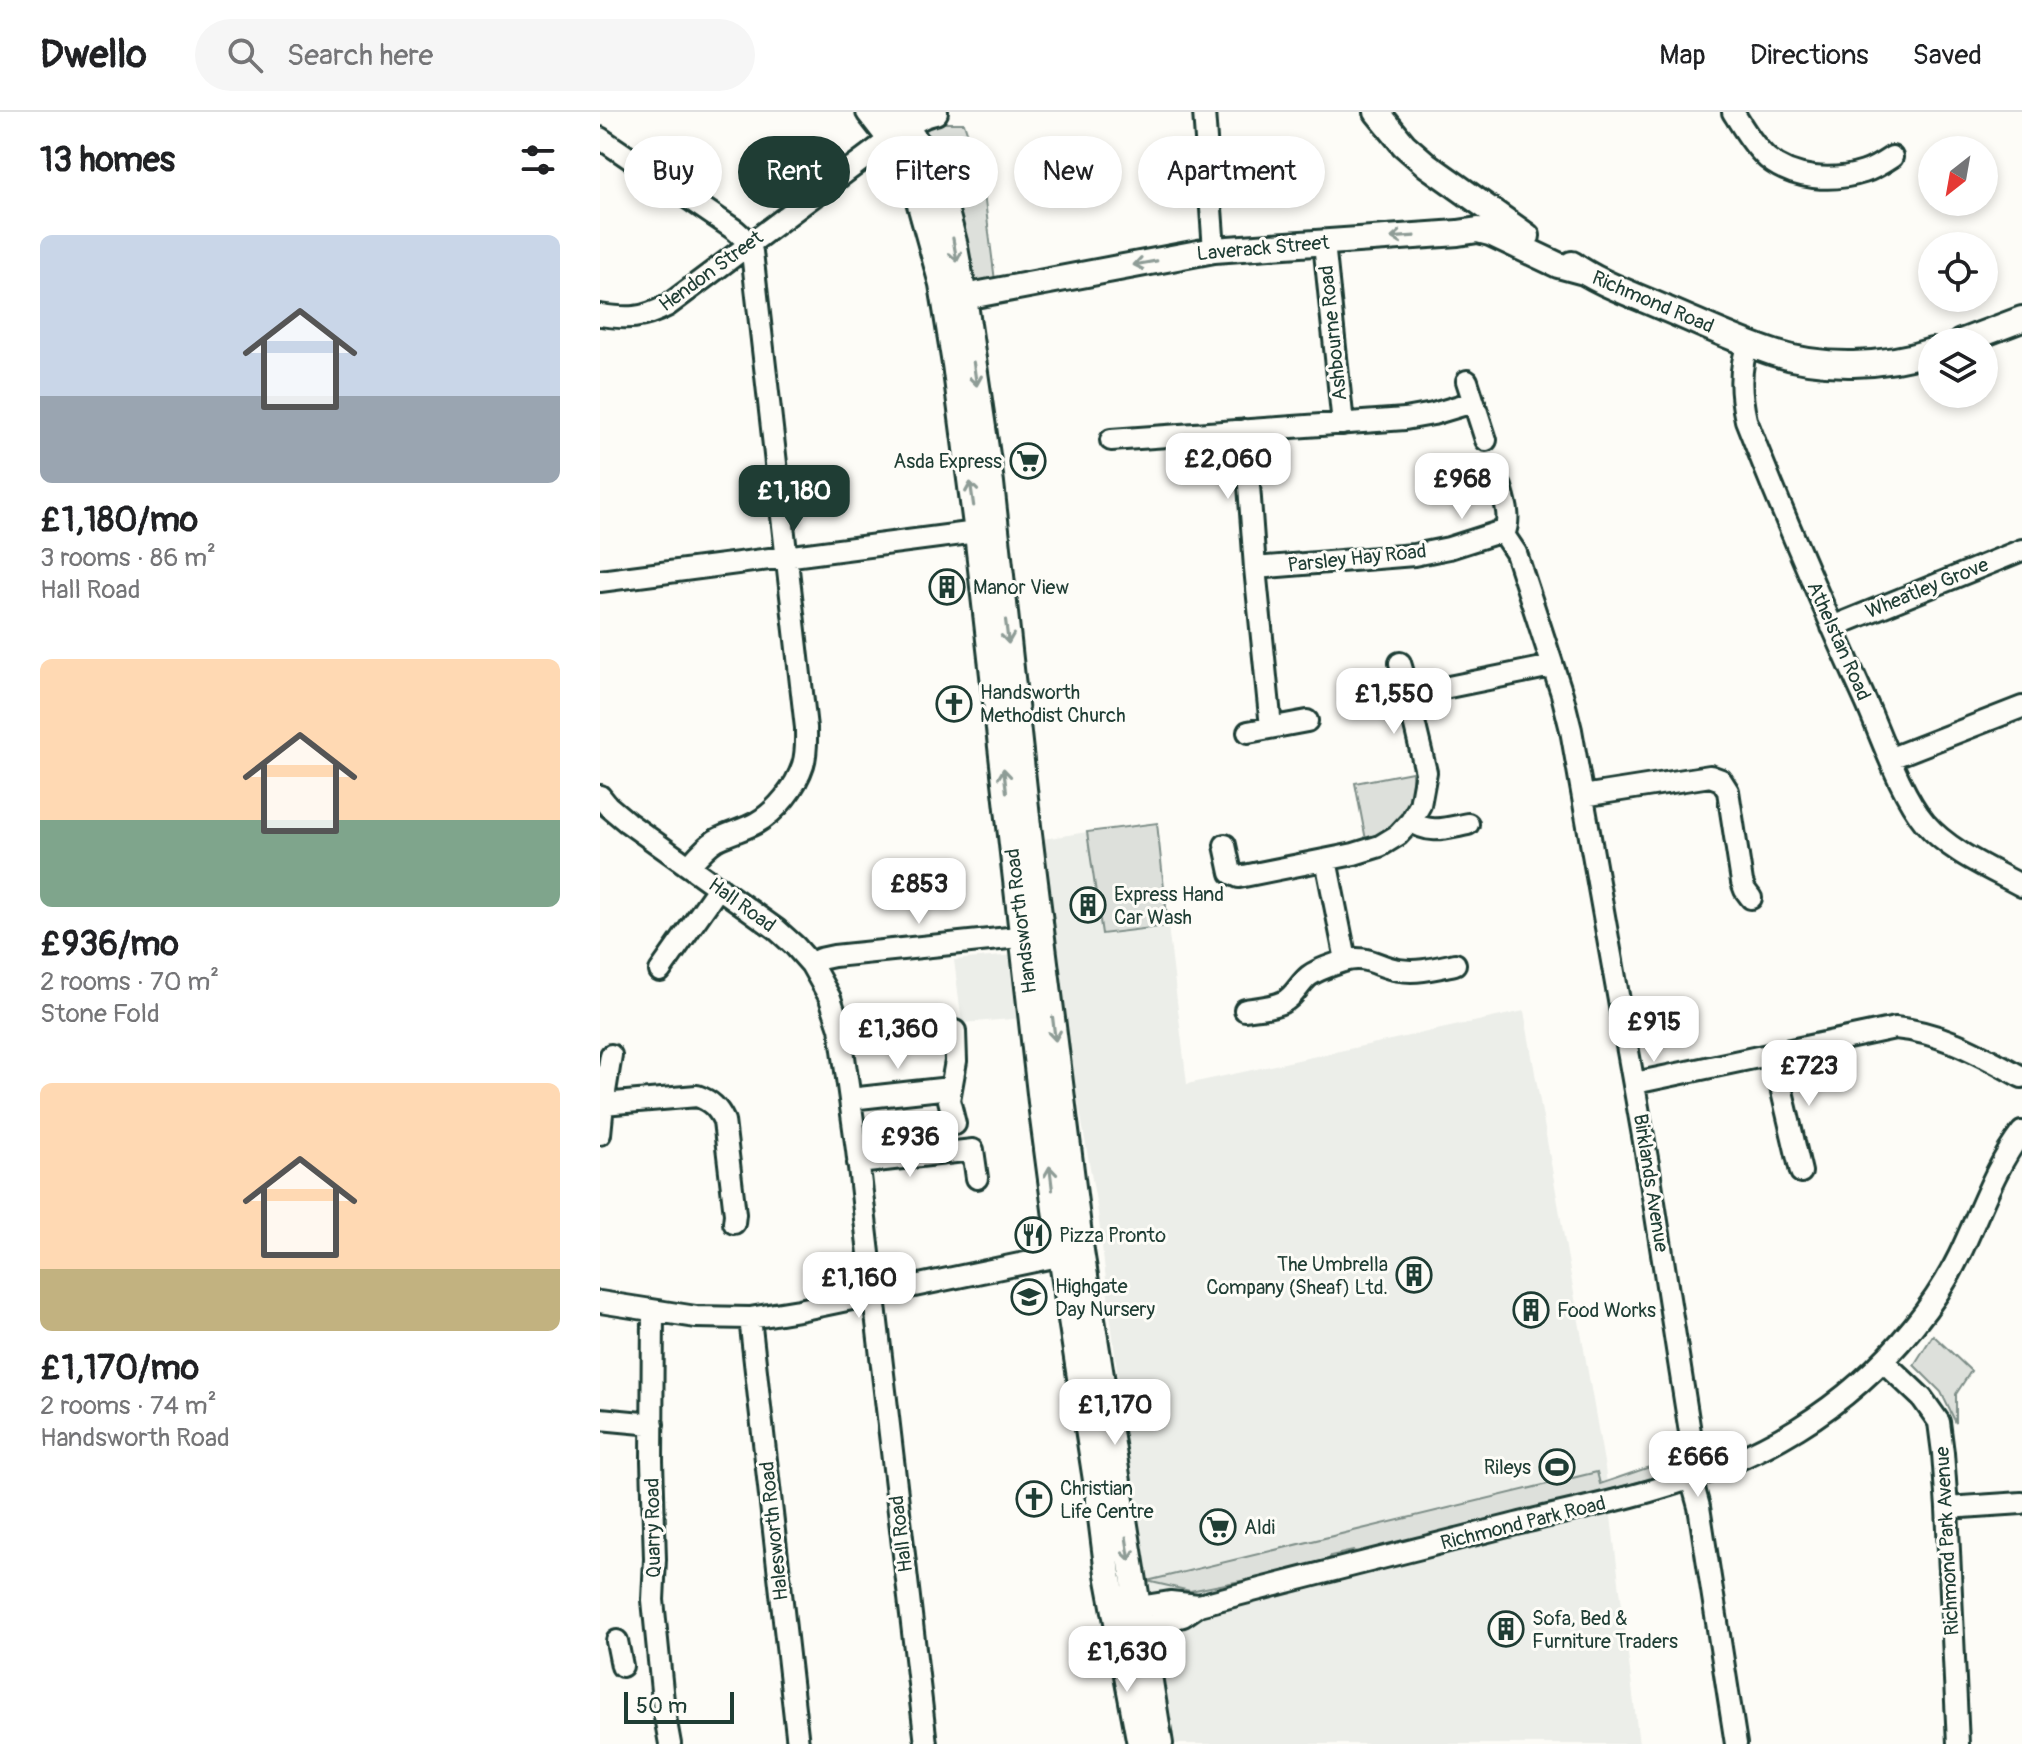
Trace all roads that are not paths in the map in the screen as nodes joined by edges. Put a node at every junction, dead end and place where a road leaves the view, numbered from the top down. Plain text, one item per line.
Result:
1 (869, 112) edge
2 (1204, 112) edge
3 (1377, 112) edge
4 (1733, 112) edge
5 (911, 124) edge
6 (600, 138) edge
7 (1883, 170) dead end
8 (1435, 171) junction
9 (1458, 233) junction
10 (1324, 243) junction
11 (748, 245) junction
12 (1214, 250) junction
13 (1584, 272) junction
14 (942, 284) junction
15 (964, 297) junction
16 (600, 315) edge
17 (2022, 319) edge
18 (1998, 328) edge
19 (1748, 343) junction
20 (1918, 355) edge
21 (1467, 381) dead end
22 (1473, 402) junction
23 (1343, 424) junction
24 (1245, 430) junction
25 (1111, 440) dead end
26 (1486, 440) dead end
27 (1501, 487) dead end
28 (986, 531) junction
29 (1504, 535) junction
30 (2022, 550) edge
31 (787, 556) junction
32 (1255, 568) junction
33 (600, 581) edge
34 (1832, 627) junction
35 (1400, 663) dead end
36 (1552, 666) junction
37 (1414, 699) junction
38 (2022, 707) edge
39 (1307, 721) dead end
40 (1271, 727) junction
41 (1248, 732) dead end
42 (1891, 758) junction
43 (600, 796) edge
44 (1583, 796) junction
45 (1411, 821) junction
46 (1468, 824) dead end
47 (1225, 845) dead end
48 (1326, 860) junction
49 (689, 866) junction
50 (2022, 886) edge
51 (719, 887) junction
52 (1751, 898) dead end
53 (1033, 936) junction
54 (1346, 960) junction
55 (811, 964) junction
56 (1455, 964) dead end
57 (660, 971) dead end
58 (1245, 1010) dead end
59 (955, 1031) dead end
60 (1773, 1053) junction
61 (611, 1055) dead end
62 (2022, 1077) edge
63 (1635, 1083) junction
64 (950, 1088) junction
65 (850, 1099) junction
66 (603, 1104) junction
67 (955, 1124) dead end
68 (2022, 1132) edge
69 (600, 1134) edge
70 (858, 1163) junction
71 (1801, 1172) dead end
72 (977, 1178) dead end
73 (734, 1223) dead end
74 (1071, 1253) junction
75 (874, 1294) junction
76 (600, 1302) edge
77 (653, 1311) junction
78 (750, 1318) junction
79 (1883, 1361) junction
80 (600, 1419) edge
81 (653, 1424) junction
82 (1694, 1478) junction
83 (2022, 1503) edge
84 (1947, 1508) junction
85 (1199, 1605) junction
86 (1139, 1607) junction
87 (1143, 1635) junction
88 (1124, 1653) junction
89 (670, 1744) edge
90 (798, 1744) edge
91 (926, 1744) edge
92 (1140, 1744) edge
93 (1160, 1744) edge
94 (1736, 1744) edge
95 (1958, 1744) edge

1 - 5 main road, Handsworth Road
2 - 12 street
3 - 8 main road, Richmond Road
4 - 7 street
5 - 11 street, Hendon Street
5 - 14 main road, Handsworth Road
5 -> 15 main road, Handsworth Road
6 - 11 street
8 - 9 main road
8 - 13 main road, Richmond Road
9 -> 10 main road, Laverack Street
9 - 13 main road, Laverack Street
10 - 12 main road, Laverack Street
10 - 23 street, Ashbourne Road
11 - 16 street, Hendon Street
11 - 31 street, Hall Road
12 -> 15 main road, Laverack Street
13 - 19 main road, Richmond Road
14 - 15 main road
28 -> 14 main road, Handsworth Road
15 -> 28 main road, Handsworth Road
17 - 18 main road
19 - 20 main road, Richmond Road
19 - 34 street, Athelstan Road
21 - 22 street
22 - 23 street, Ashbourne Road
22 - 26 street
23 - 24 street, Ashbourne Road
24 - 25 street, Ashbourne Road
24 - 32 street
27 - 29 street
28 - 31 street
28 - 53 main road, Handsworth Road
29 - 32 street, Parsley Hay Road
29 - 36 street
30 - 34 street, Wheatley Grove
31 - 33 street
31 - 49 street, Hall Road
32 - 40 street
34 - 42 street, Athelstan Road
35 - 37 street
36 - 37 street
36 - 44 street, Birklands Avenue
37 - 45 street
38 - 42 street
39 - 40 street
40 - 41 street
42 - 50 street, Athelstan Road
43 - 49 street
44 - 52 street
44 - 63 street, Birklands Avenue
45 - 46 street
45 - 48 street
47 - 48 street
48 - 54 street
49 - 51 street, Hall Road
51 - 55 street, Hall Road
51 - 57 street
53 - 55 street
53 - 74 main road, Handsworth Road
54 - 56 street
54 - 58 street
55 - 65 street, Hall Road
59 - 64 street
60 - 62 street
60 - 63 street
60 - 71 street
61 - 66 street
63 - 82 street, Birklands Avenue
64 - 65 street
64 - 67 street
65 - 70 street, Hall Road
66 - 69 street
66 - 73 street
68 - 79 street, Richmond Park Road
70 - 72 street
70 - 75 street, Hall Road
74 - 75 street
74 -> 86 main road, Handsworth Road
74 - 88 main road, Handsworth Road
75 - 78 street
75 - 91 street, Hall Road
76 - 77 street
77 - 78 street
77 - 81 street, Quarry Road
78 - 90 street, Halesworth Road
79 - 82 street, Richmond Park Road
79 - 84 street, Richmond Park Avenue
80 - 81 street
81 - 89 street, Quarry Road
82 - 85 street, Richmond Park Road
82 - 94 street, Birklands Avenue
83 - 84 street
84 - 95 street, Richmond Park Avenue
85 - 86 street, Richmond Park Road
85 - 87 street, Richmond Park Road
86 - 87 main road, Handsworth Road
86 - 88 street
87 - 93 main road, Handsworth Road
88 - 92 main road, Handsworth Road

